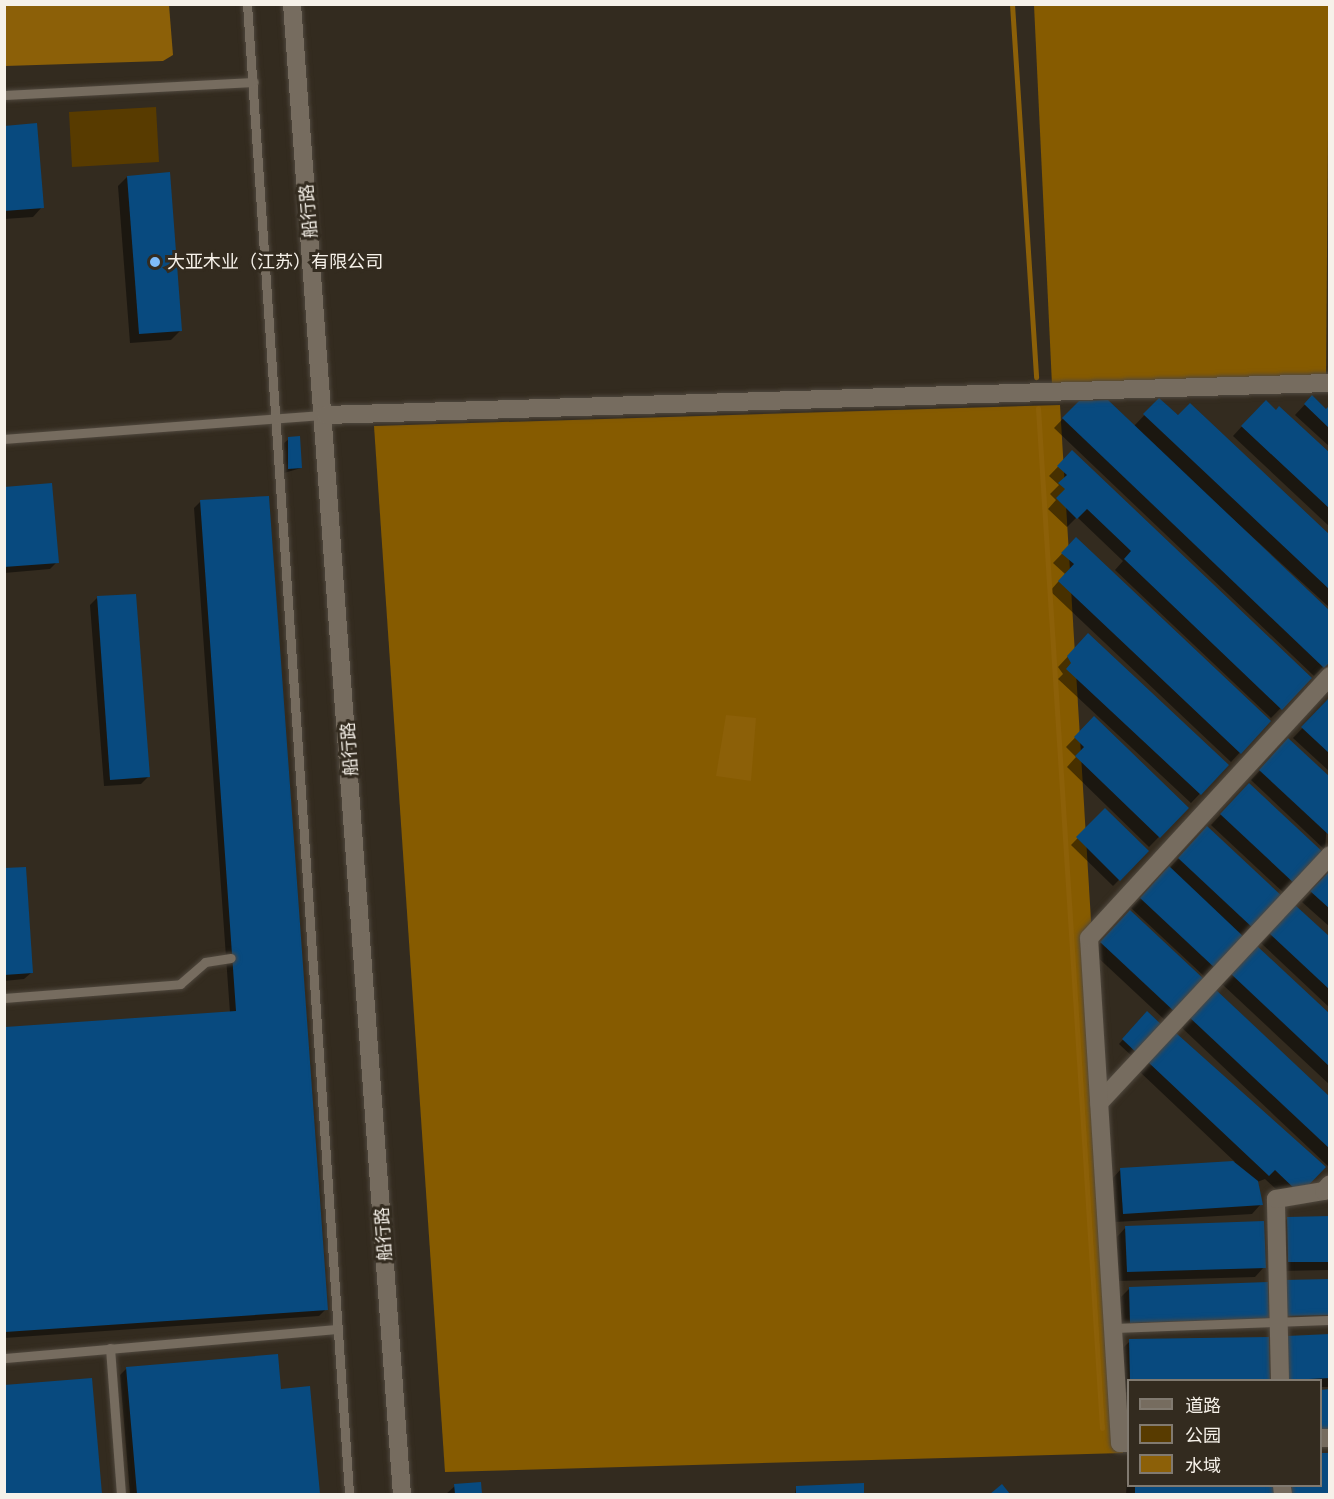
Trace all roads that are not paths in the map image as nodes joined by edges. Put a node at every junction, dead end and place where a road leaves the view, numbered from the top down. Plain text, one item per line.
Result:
1 (247, 4) edge
2 (292, 4) edge
3 (254, 82) junction
4 (4, 95) edge
5 (1329, 383) edge
6 (326, 415) junction
7 (276, 418) junction
8 (4, 439) edge
9 (1329, 676) edge
10 (1329, 855) edge
11 (231, 958) dead end
12 (4, 998) edge
13 (1099, 1103) junction
14 (1329, 1184) edge
15 (1329, 1320) edge
16 (1279, 1321) junction
17 (1112, 1328) junction
18 (338, 1329) junction
19 (110, 1348) junction
20 (4, 1358) edge
21 (1280, 1379) edge
22 (1127, 1443) edge
23 (121, 1494) edge
24 (349, 1494) edge
25 (402, 1494) edge

1 - 3 lane
2 - 6 street, 船行路
3 - 4 lane
3 - 7 lane
5 - 6 street
6 - 7 lane
6 - 25 street, 船行路
7 - 8 lane
7 - 18 lane
9 - 13 street
10 - 13 street
11 - 12 lane
13 - 17 street
14 - 16 street
15 - 16 lane
16 - 17 lane
16 - 21 street
17 - 22 street
18 - 19 lane
18 - 24 lane
19 - 20 lane
19 - 23 lane

